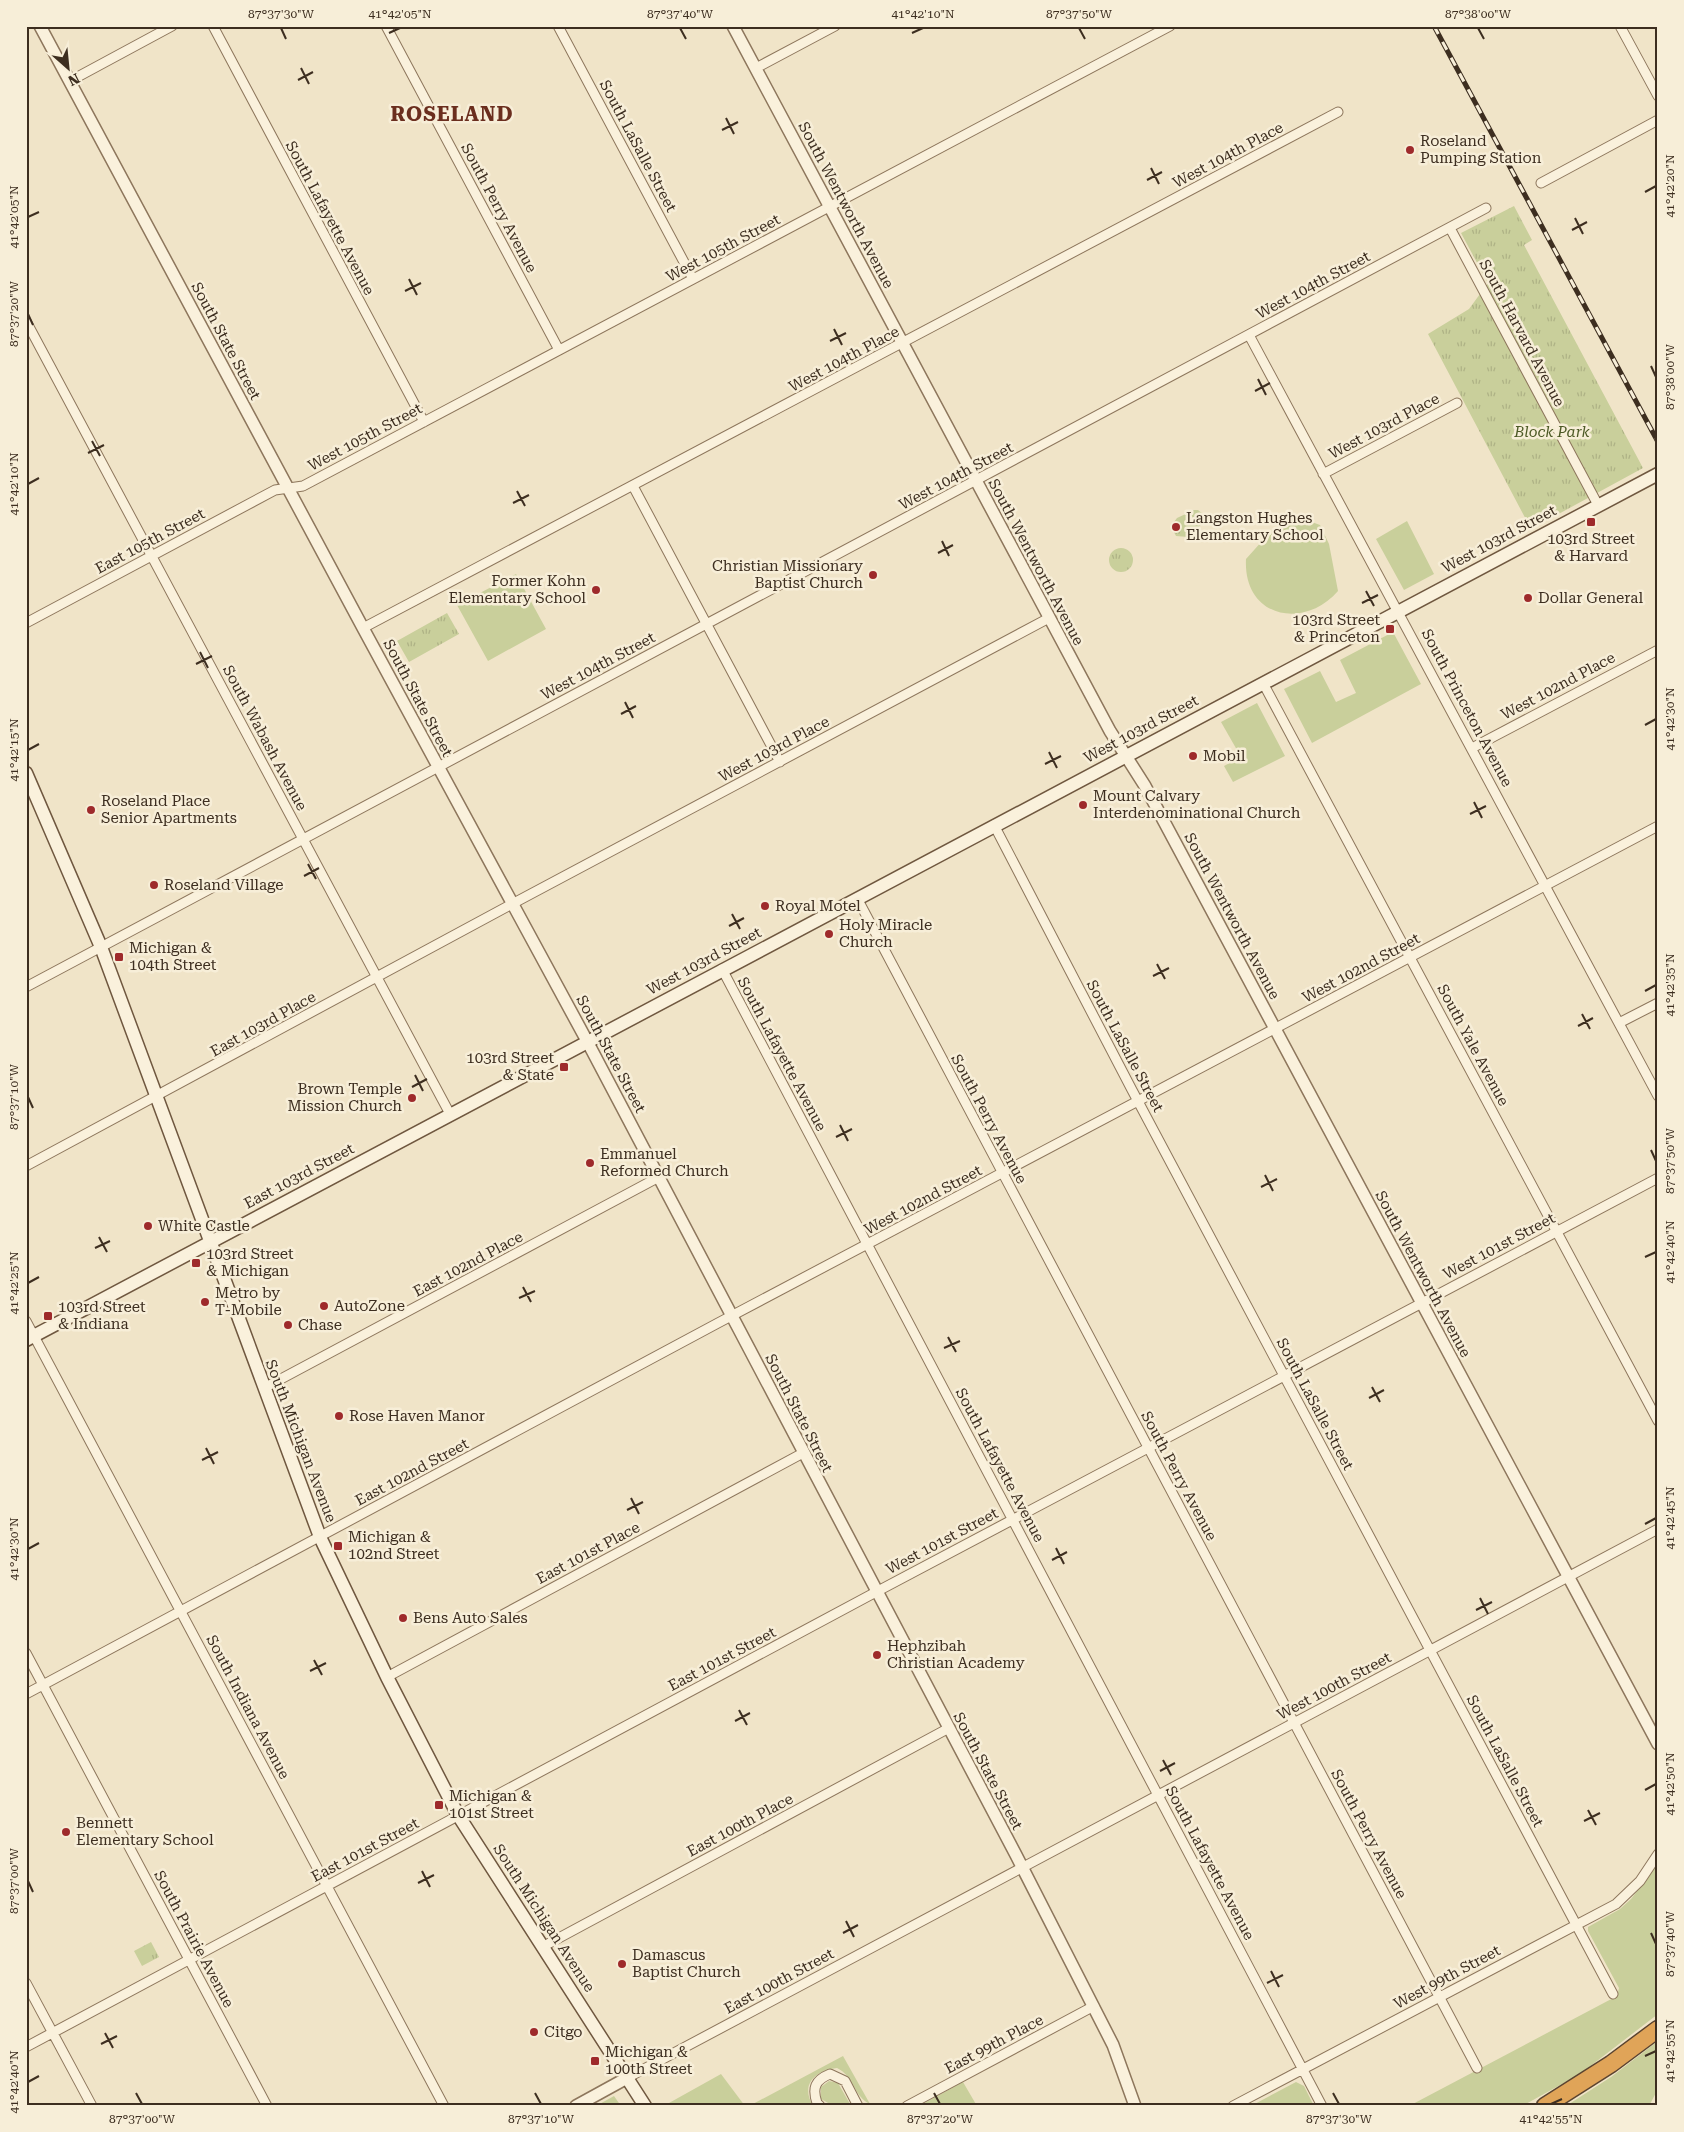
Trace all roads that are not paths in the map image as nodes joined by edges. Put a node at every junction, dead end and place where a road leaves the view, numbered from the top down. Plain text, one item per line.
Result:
1 (40, 26) edge
2 (172, 26) edge
3 (213, 26) edge
4 (386, 26) edge
5 (558, 26) edge
6 (733, 26) edge
7 (835, 26) edge
8 (1170, 26) edge
9 (1620, 26) edge
10 (756, 68) junction
11 (70, 81) junction
12 (1658, 96) edge
13 (1338, 112) dead end
14 (1658, 120) edge
15 (1541, 183) dead end
16 (830, 207) junction
17 (1486, 208) dead end
18 (1450, 228) junction
19 (693, 279) junction
20 (26, 321) edge
21 (1249, 335) junction
22 (903, 344) junction
23 (559, 350) junction
24 (1457, 403) dead end
25 (424, 422) junction
26 (1323, 474) junction
27 (1658, 474) edge
28 (976, 481) junction
29 (633, 486) junction
30 (288, 488) junction
31 (1598, 505) junction
32 (152, 556) junction
33 (1399, 611) junction
34 (1049, 618) junction
35 (26, 623) edge
36 (706, 624) junction
37 (363, 628) junction
38 (1658, 650) edge
39 (1263, 683) junction
40 (1472, 748) junction
41 (1126, 755) junction
42 (780, 762) junction
43 (438, 767) junction
44 (26, 773) edge
45 (994, 825) junction
46 (1658, 826) edge
47 (303, 838) junction
48 (1545, 886) junction
49 (857, 898) junction
50 (512, 904) junction
51 (101, 947) junction
52 (1410, 957) junction
53 (722, 969) junction
54 (378, 977) junction
55 (26, 987) edge
56 (1658, 1002) edge
57 (1619, 1023) junction
58 (1275, 1029) junction
59 (587, 1041) junction
60 (158, 1096) junction
61 (1658, 1096) edge
62 (1138, 1102) junction
63 (450, 1114) junction
64 (26, 1166) edge
65 (1003, 1173) junction
66 (659, 1177) junction
67 (1658, 1178) edge
68 (1557, 1231) junction
69 (210, 1242) junction
70 (868, 1244) junction
71 (1421, 1303) junction
72 (732, 1316) junction
73 (26, 1321) edge
74 (30, 1338) edge
75 (1285, 1375) junction
76 (264, 1388) junction
77 (1658, 1421) edge
78 (1148, 1448) junction
79 (803, 1453) junction
80 (1013, 1520) junction
81 (1658, 1529) edge
82 (320, 1536) junction
83 (1568, 1577) junction
84 (876, 1592) junction
85 (181, 1611) junction
86 (1430, 1650) junction
87 (26, 1653) edge
88 (387, 1677) junction
89 (44, 1685) junction
90 (26, 1694) edge
91 (1294, 1722) junction
92 (949, 1728) junction
93 (1658, 1744) edge
94 (1158, 1795) junction
95 (458, 1815) junction
96 (1658, 1854) edge
97 (1022, 1867) junction
98 (327, 1886) junction
99 (1576, 1924) junction
100 (544, 1946) junction
101 (190, 1960) junction
102 (26, 1983) edge
103 (1613, 1994) dead end
104 (1440, 1997) junction
105 (1094, 2006) junction
106 (1658, 2029) edge
107 (53, 2033) junction
108 (26, 2047) edge
109 (1477, 2068) dead end
110 (1303, 2069) junction
111 (628, 2078) junction
112 (92, 2106) edge
113 (267, 2106) edge
114 (444, 2106) edge
115 (576, 2106) edge
116 (645, 2106) edge
117 (820, 2106) edge
118 (858, 2106) edge
119 (907, 2106) edge
120 (1135, 2106) edge
121 (1233, 2106) edge
122 (1322, 2106) edge
123 (1545, 2106) edge

1 - 11 street, South State Street
2 - 11 street
3 - 25 street, South Lafayette Avenue
4 - 23 street, South Perry Avenue
5 - 19 street, South LaSalle Street
6 - 10 street, South Wentworth Avenue
7 - 10 street
8 - 16 street, West 105th Street
9 - 12 street
10 - 16 street, South Wentworth Avenue
11 - 30 street, South State Street
13 - 22 street, West 104th Place
14 - 15 street
16 - 19 street, West 105th Street
16 - 22 street, South Wentworth Avenue
17 - 18 street, West 104th Street
18 - 21 street, West 104th Street
18 - 31 street, South Harvard Avenue
19 - 23 street, West 105th Street
20 - 32 street, South Wabash Avenue
21 - 26 street, South Princeton Avenue
21 - 28 street, West 104th Street
22 - 28 street, South Wentworth Avenue
22 - 29 street, West 104th Place
23 - 25 street, West 105th Street
24 - 26 street, West 103rd Place
25 - 30 street, West 105th Street
26 - 33 street, South Princeton Avenue
27 - 31 main road, West 103rd Street
28 - 34 street, South Wentworth Avenue
28 - 36 street, West 104th Street
29 - 36 street
29 - 37 street, West 104th Place
30 - 32 street, East 105th Street
30 - 37 street, South State Street
31 - 33 main road, West 103rd Street
32 - 35 street, East 105th Street
32 - 47 street, South Wabash Avenue
33 - 39 main road, West 103rd Street
33 - 40 street, South Princeton Avenue
34 - 41 street, South Wentworth Avenue
34 - 42 street, West 103rd Place
36 - 42 street
36 - 43 street, West 104th Street
37 - 43 street, South State Street
38 - 40 street, West 102nd Place
39 - 41 main road, West 103rd Street
39 - 52 street, South Yale Avenue
40 - 48 street, South Princeton Avenue
41 - 45 main road, West 103rd Street
41 - 58 street, South Wentworth Avenue
42 - 50 street, West 103rd Place
43 - 47 street, West 104th Street
43 - 50 street, South State Street
44 - 51 main road, South Michigan Avenue
45 - 49 main road, West 103rd Street
45 - 62 street, South LaSalle Street
46 - 48 street, West 102nd Street
47 - 51 street, West 104th Street
47 - 54 street, South Wabash Avenue
48 - 52 street, West 102nd Street
48 - 57 street, South Princeton Avenue
49 - 53 main road, West 103rd Street
49 - 65 street, South Perry Avenue
50 - 54 street, East 103rd Place
50 - 59 street, South State Street
51 - 55 street, West 104th Street
51 - 60 main road, South Michigan Avenue
52 - 58 street, West 102nd Street
52 - 68 street, South Yale Avenue
53 - 59 main road, West 103rd Street
53 - 70 street, South Lafayette Avenue
54 - 60 street, East 103rd Place
54 - 63 street, South Wabash Avenue
56 - 57 street
57 - 61 street, South Princeton Avenue
58 - 62 street, West 102nd Street
58 - 71 street, South Wentworth Avenue
59 - 63 main road, East 103rd Street
59 - 66 street, South State Street
60 - 64 street, East 103rd Place
60 - 69 main road, South Michigan Avenue
62 - 65 street, West 102nd Street
62 - 75 street, South LaSalle Street
63 - 69 main road, East 103rd Street
65 - 70 street, West 102nd Street
65 - 78 street, South Perry Avenue
66 - 72 street, South State Street
66 - 76 street, East 102nd Place
67 - 68 street, West 101st Street
68 - 71 street, West 101st Street
68 - 77 street, South Yale Avenue
69 - 74 main road, East 103rd Street
69 - 76 main road, South Michigan Avenue
70 - 72 street, West 102nd Street
70 - 80 street, South Lafayette Avenue
71 - 75 street, West 101st Street
71 - 83 street, South Wentworth Avenue
72 - 79 street, South State Street
72 - 82 street, East 102nd Street
73 - 74 street, South Indiana Avenue
74 - 85 street, South Indiana Avenue
75 - 78 street, West 101st Street
75 - 86 street, South LaSalle Street
76 - 82 main road, South Michigan Avenue
78 - 80 street, West 101st Street
78 - 91 street, South Perry Avenue
79 - 84 street, South State Street
79 - 88 street, East 101st Place
80 - 84 street, West 101st Street
80 - 94 street, South Lafayette Avenue
81 - 83 street, West 100th Street
82 - 85 street, East 102nd Street
82 - 88 main road, South Michigan Avenue
83 - 86 street, West 100th Street
83 - 93 street, South Wentworth Avenue
84 - 92 street, South State Street
84 - 95 street, East 101st Street
85 - 89 street, East 102nd Street
85 - 98 street, South Indiana Avenue
86 - 91 street, West 100th Street
86 - 99 street, South LaSalle Street
87 - 89 street, South Prairie Avenue
88 - 95 main road, South Michigan Avenue
89 - 90 street, East 102nd Street
89 - 101 street, South Prairie Avenue
91 - 94 street, West 100th Street
91 - 104 street, South Perry Avenue
92 - 97 street, South State Street
92 - 100 street, East 100th Place
94 - 97 street, West 100th Street
94 - 110 street, South Lafayette Avenue
95 - 98 street, East 101st Street
95 - 100 main road, South Michigan Avenue
96 - 99 street, West 99th Street
97 - 105 street, South State Street
97 - 111 street, East 100th Street
98 - 101 street, East 101st Street
98 - 114 street, South Indiana Avenue
99 - 103 street, South LaSalle Street
99 - 104 street, West 99th Street
100 - 111 main road, South Michigan Avenue
101 - 107 street, East 101st Street
101 - 113 street, South Prairie Avenue
102 - 107 street
104 - 109 street, South Perry Avenue
104 - 110 street, West 99th Street
105 - 119 street, East 99th Place
105 - 120 street, South State Street
106 - 123 highway
107 - 108 street, East 101st Street
107 - 112 street
110 - 121 street, West 99th Street
110 - 122 street, South Lafayette Avenue
111 - 115 street, East 100th Street
111 - 116 main road, South Michigan Avenue
117 - 118 street

